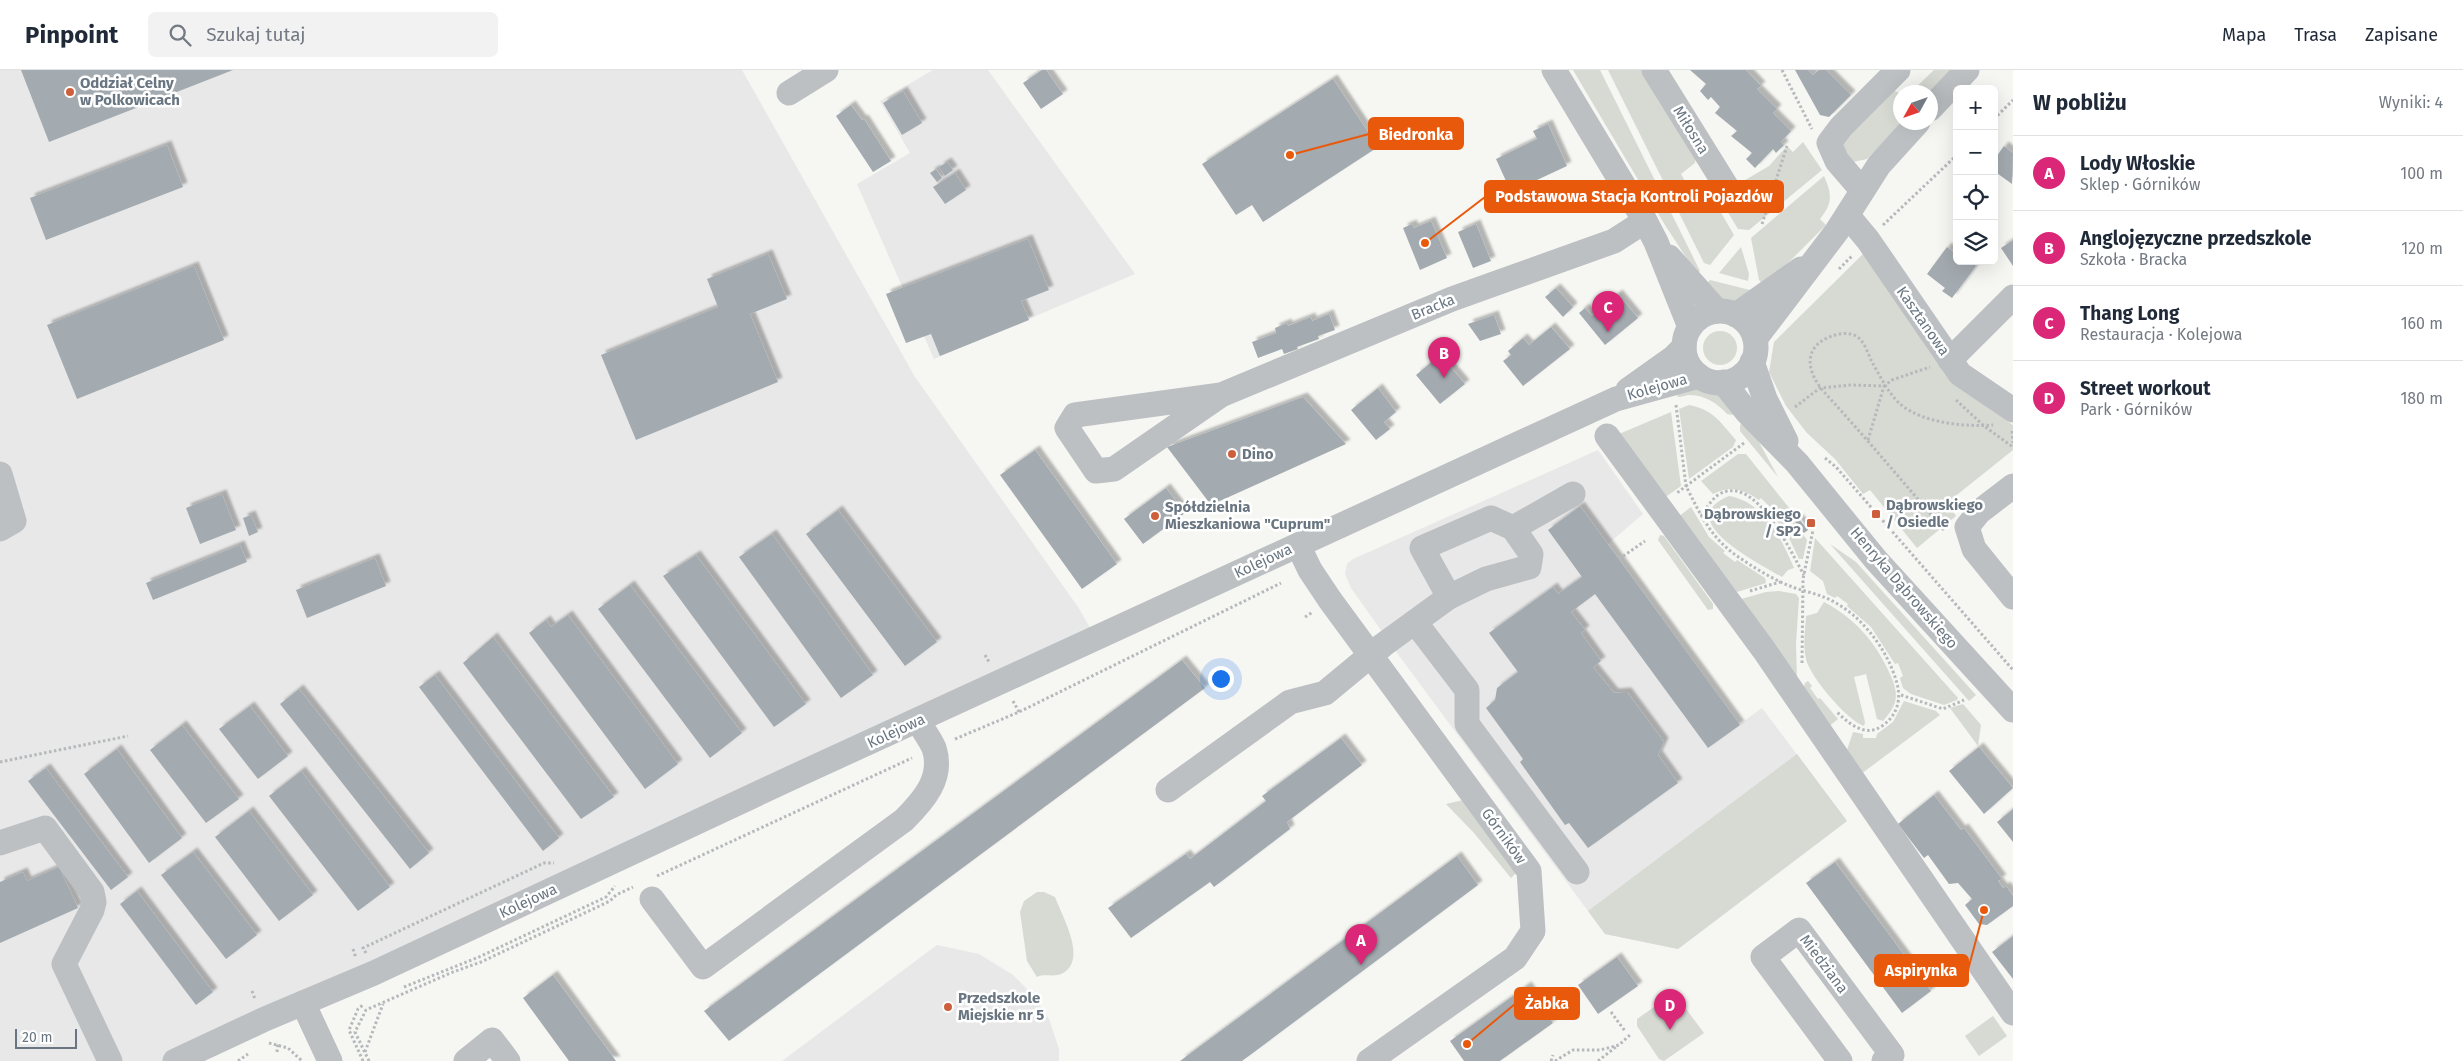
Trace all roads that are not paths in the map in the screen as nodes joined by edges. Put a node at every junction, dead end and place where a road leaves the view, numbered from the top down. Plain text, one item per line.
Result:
1 (826, 70) edge
2 (1554, 70) edge
3 (1654, 70) edge
4 (1898, 70) edge
5 (1967, 70) edge
6 (789, 94) dead end
7 (1938, 101) edge
8 (1911, 130) edge
9 (1728, 189) dead end
10 (1862, 190) junction
11 (1848, 216) junction
12 (1651, 232) junction
13 (1827, 265) junction
14 (2013, 297) edge
15 (1727, 313) junction
16 (1687, 337) junction
17 (1754, 350) junction
18 (1941, 362) junction
19 (1699, 376) junction
20 (1723, 382) junction
21 (1221, 395) junction
22 (1616, 399) junction
23 (2008, 417) edge
24 (1607, 436) dead end
25 (1797, 463) junction
26 (0, 474) edge
27 (2013, 486) edge
28 (1573, 494) dead end
29 (1513, 528) junction
30 (0, 530) edge
31 (1298, 545) junction
32 (2013, 597) edge
33 (1449, 598) junction
34 (1415, 622) junction
35 (1372, 654) junction
36 (2013, 710) edge
37 (918, 721) junction
38 (1168, 790) dead end
39 (0, 843) edge
40 (1577, 872) dead end
41 (652, 899) dead end
42 (303, 1003) junction
43 (2013, 1013) edge
44 (110, 1061) edge
45 (175, 1061) edge
46 (330, 1061) edge
47 (466, 1061) edge
48 (508, 1061) edge
49 (1369, 1061) edge
50 (1840, 1061) edge
51 (1884, 1061) edge

1 - 6 street
2 - 12 street
3 - 9 street, Miłosna
4 - 10 street
5 - 7 street
8 - 10 street
10 - 11 street
11 - 13 street
11 - 18 street, Kasztanowa
12 - 15 street
12 - 16 street
12 - 21 street, Bracka
13 - 15 street
13 - 17 street
14 - 18 street
15 - 16 street
15 - 17 street
16 - 19 street
16 - 22 street, Kolejowa
17 - 20 street
17 - 25 street
18 - 23 street, Kasztanowa
19 - 20 street
19 - 22 street, Kolejowa
20 - 25 street
21 - 21 street
22 - 31 street, Kolejowa
24 - 43 street
25 - 36 street, Henryka Dąbrowskiego
26 - 30 street
27 - 32 street
28 - 29 street
29 - 33 street
29 - 33 street
31 - 35 street, Górników
31 - 37 street, Kolejowa
33 - 34 street
34 - 35 street
34 - 40 street
35 - 38 street
35 - 49 street, Górników
37 - 41 street
37 - 42 street, Kolejowa
39 - 44 street
42 - 45 street, Kolejowa
42 - 46 street
47 - 48 street
50 - 51 street, Miedziana

